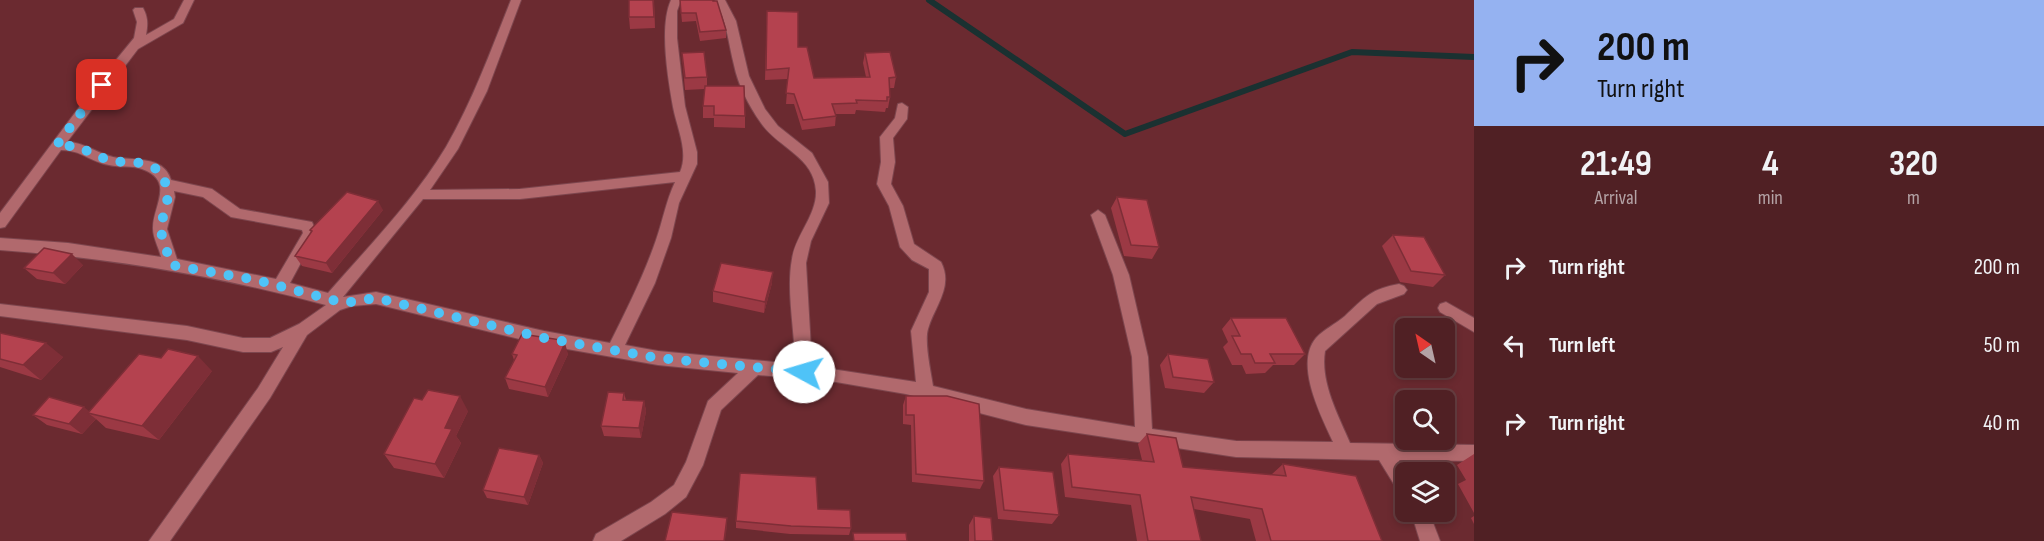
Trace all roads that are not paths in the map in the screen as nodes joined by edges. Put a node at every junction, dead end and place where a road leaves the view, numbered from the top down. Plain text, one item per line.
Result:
1 (189, 0) edge
2 (516, 0) edge
3 (676, 0) edge
4 (720, 0) edge
5 (140, 10) dead end
6 (134, 47) junction
7 (902, 107) dead end
8 (56, 146) junction
9 (684, 176) junction
10 (166, 184) junction
11 (420, 194) junction
12 (1098, 215) dead end
13 (0, 223) edge
14 (0, 244) edge
15 (171, 265) junction
16 (280, 286) junction
17 (1399, 290) dead end
18 (337, 301) junction
19 (1446, 308) dead end
20 (0, 310) edge
21 (1474, 326) edge
22 (301, 331) junction
23 (615, 350) junction
24 (755, 367) junction
25 (804, 372) junction
26 (925, 392) junction
27 (1143, 436) junction
28 (1383, 450) junction
29 (1345, 451) junction
30 (1474, 453) edge
31 (1395, 470) edge
32 (1423, 522) edge
33 (159, 541) edge
34 (603, 541) edge
35 (1430, 541) edge

1 - 6 street
2 - 11 street
3 - 9 street
4 - 25 street
5 - 6 street
6 - 8 street
7 - 26 street
8 - 10 street
8 - 13 street
9 - 11 street
9 - 23 street
10 - 15 street
10 - 16 street
11 - 18 street
12 - 27 street
14 - 15 street
15 - 16 street
16 - 18 street
17 - 29 street
18 - 22 street
18 - 23 street
19 - 21 street
20 - 22 street
22 - 33 street
23 - 24 street
24 - 25 street
24 - 34 street
25 - 26 street
26 - 27 street
27 - 29 street
28 - 29 street
28 - 30 street
28 - 31 street
32 - 35 street

